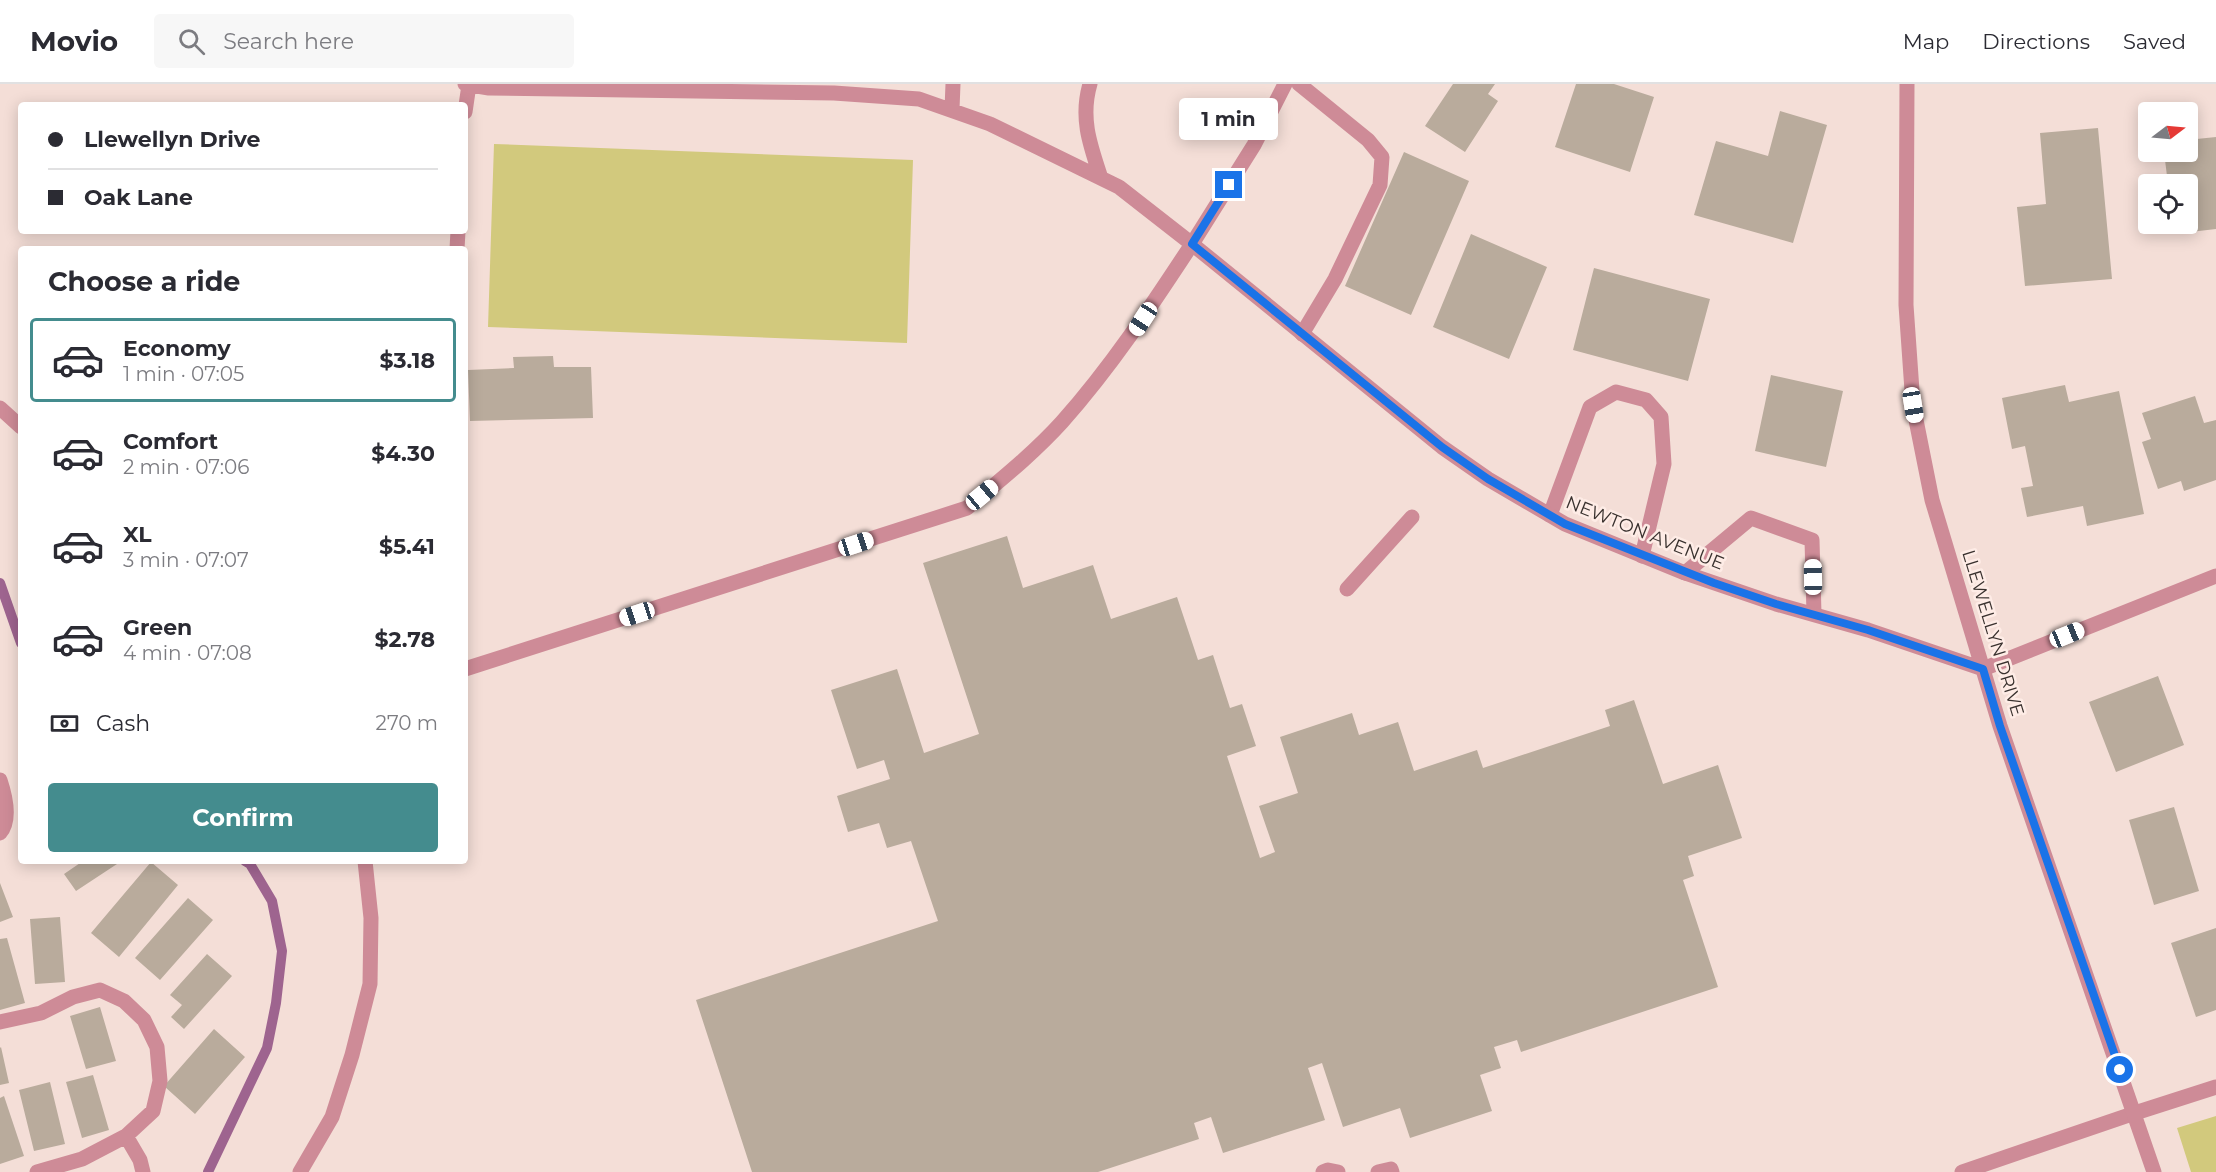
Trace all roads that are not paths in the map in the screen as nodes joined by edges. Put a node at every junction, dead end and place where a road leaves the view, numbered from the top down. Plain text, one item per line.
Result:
1 (467, 84) edge
2 (952, 84) edge
3 (1090, 84) edge
4 (1285, 84) edge
5 (1299, 84) edge
6 (1907, 84) edge
7 (466, 102) edge
8 (952, 109) junction
9 (1101, 178) junction
10 (1192, 244) junction
11 (1302, 334) junction
12 (0, 408) edge
13 (18, 424) edge
14 (1550, 515) junction
15 (1412, 517) dead end
16 (1642, 556) junction
17 (1685, 573) junction
18 (2216, 576) edge
19 (1347, 589) dead end
20 (1814, 615) junction
21 (468, 668) edge
22 (1983, 669) junction
23 (0, 780) edge
24 (0, 833) edge
25 (365, 864) edge
26 (0, 1022) edge
27 (2216, 1087) edge
28 (2134, 1113) junction
29 (126, 1136) junction
30 (37, 1172) edge
31 (143, 1172) edge
32 (300, 1172) edge
33 (1323, 1172) edge
34 (1338, 1172) edge
35 (1962, 1172) edge
36 (2154, 1172) edge

1 - 7 street
1 - 8 street, NEWTON AVENUE
2 - 8 street
3 - 9 street
4 - 10 street
5 - 11 street
6 - 22 street, LLEWELLYN DRIVE
8 - 9 street, NEWTON AVENUE
9 - 10 street, NEWTON AVENUE
10 - 11 street, NEWTON AVENUE
10 - 21 street
11 - 14 street, NEWTON AVENUE
12 - 13 street
14 - 16 street, NEWTON AVENUE
14 - 16 street
15 - 19 street
16 - 17 street, NEWTON AVENUE
17 - 20 street, NEWTON AVENUE
17 - 20 street
18 - 22 street
20 - 22 street, NEWTON AVENUE
22 - 28 street, LLEWELLYN DRIVE
23 - 24 street
25 - 32 street
26 - 29 street
27 - 28 street
28 - 35 street
28 - 36 street, LLEWELLYN DRIVE
29 - 30 street
29 - 31 street
33 - 34 street

